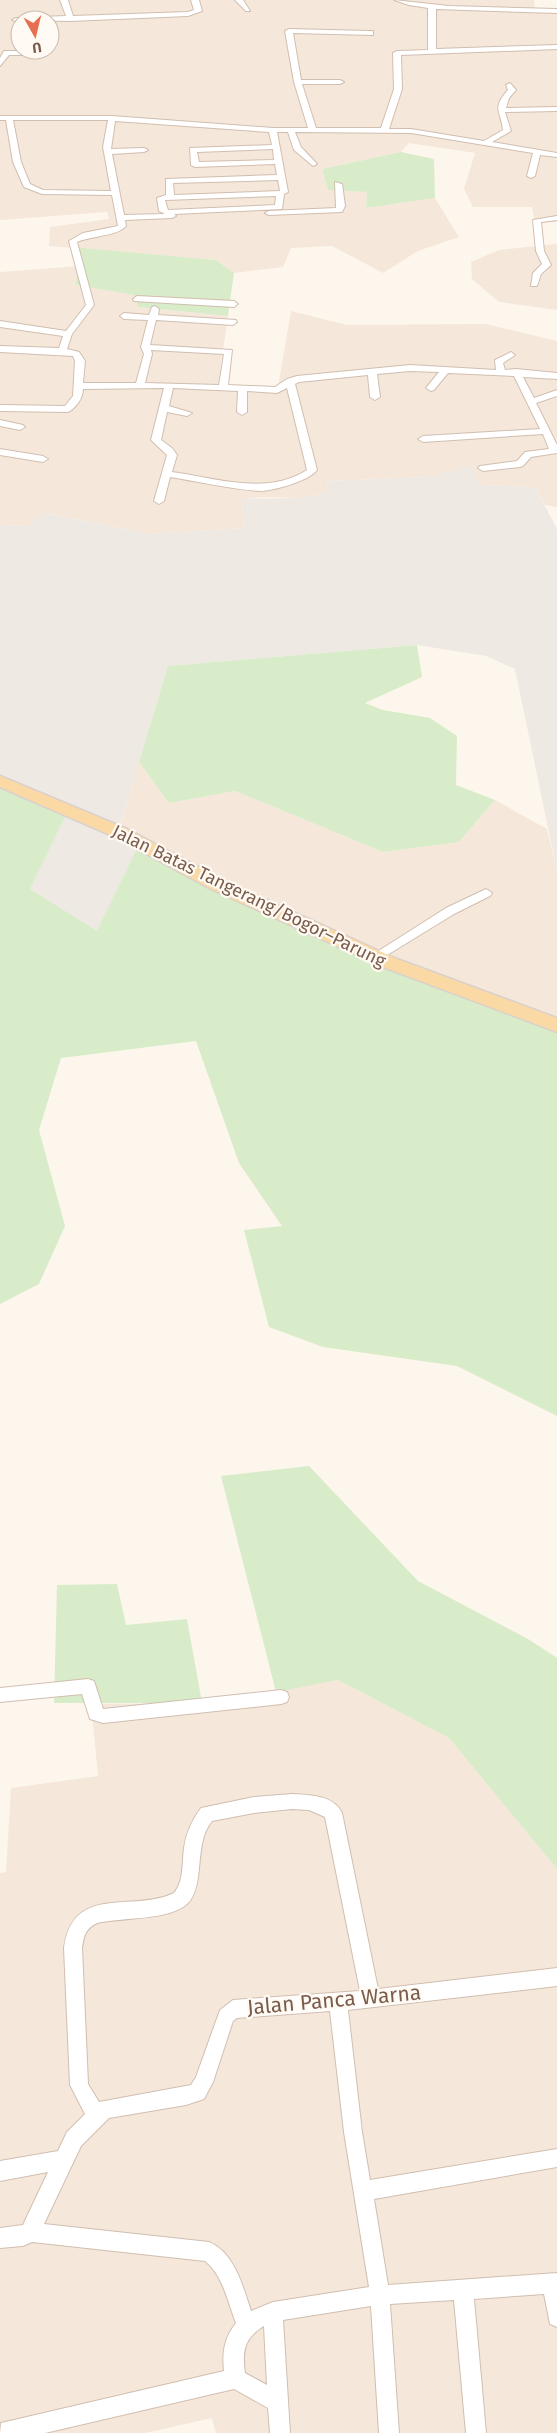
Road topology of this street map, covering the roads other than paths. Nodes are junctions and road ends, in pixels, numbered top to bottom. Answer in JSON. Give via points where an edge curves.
{"nodes":[{"id":1,"x":64,"y":0,"type":"edge"},
{"id":2,"x":195,"y":0,"type":"edge"},
{"id":3,"x":239,"y":0,"type":"edge"},
{"id":4,"x":398,"y":0,"type":"edge"},
{"id":5,"x":471,"y":0,"type":"edge"},
{"id":6,"x":501,"y":0,"type":"edge"},
{"id":7,"x":449,"y":4,"type":"edge"},
{"id":8,"x":432,"y":6,"type":"junction"},
{"id":9,"x":475,"y":8,"type":"junction"},
{"id":10,"x":506,"y":9,"type":"junction"},
{"id":11,"x":248,"y":10,"type":"dead end"},
{"id":12,"x":557,"y":11,"type":"edge"},
{"id":13,"x":60,"y":19,"type":"edge"},
{"id":14,"x":70,"y":19,"type":"junction"},
{"id":15,"x":370,"y":33,"type":"dead end"},
{"id":16,"x":557,"y":47,"type":"edge"},
{"id":17,"x":432,"y":52,"type":"junction"},
{"id":18,"x":10,"y":53,"type":"edge"},
{"id":19,"x":0,"y":64,"type":"edge"},
{"id":20,"x":298,"y":82,"type":"junction"},
{"id":21,"x":340,"y":82,"type":"dead end"},
{"id":22,"x":510,"y":85,"type":"dead end"},
{"id":23,"x":557,"y":109,"type":"edge"},
{"id":24,"x":504,"y":110,"type":"junction"},
{"id":25,"x":4,"y":118,"type":"edge"},
{"id":26,"x":112,"y":118,"type":"junction"},
{"id":27,"x":273,"y":130,"type":"junction"},
{"id":28,"x":291,"y":130,"type":"junction"},
{"id":29,"x":313,"y":130,"type":"junction"},
{"id":30,"x":384,"y":130,"type":"junction"},
{"id":31,"x":483,"y":144,"type":"junction"},
{"id":32,"x":276,"y":147,"type":"junction"},
{"id":33,"x":144,"y":150,"type":"dead end"},
{"id":34,"x":108,"y":152,"type":"junction"},
{"id":35,"x":537,"y":152,"type":"junction"},
{"id":36,"x":557,"y":155,"type":"edge"},
{"id":37,"x":278,"y":162,"type":"junction"},
{"id":38,"x":545,"y":162,"type":"edge"},
{"id":39,"x":314,"y":164,"type":"dead end"},
{"id":40,"x":530,"y":176,"type":"dead end"},
{"id":41,"x":281,"y":177,"type":"junction"},
{"id":42,"x":338,"y":184,"type":"dead end"},
{"id":43,"x":117,"y":193,"type":"junction"},
{"id":44,"x":280,"y":193,"type":"junction"},
{"id":45,"x":170,"y":196,"type":"junction"},
{"id":46,"x":120,"y":218,"type":"junction"},
{"id":47,"x":557,"y":218,"type":"edge"},
{"id":48,"x":557,"y":264,"type":"edge"},
{"id":49,"x":548,"y":265,"type":"junction"},
{"id":50,"x":534,"y":284,"type":"dead end"},
{"id":51,"x":138,"y":299,"type":"dead end"},
{"id":52,"x":157,"y":300,"type":"junction"},
{"id":53,"x":234,"y":304,"type":"dead end"},
{"id":54,"x":124,"y":316,"type":"dead end"},
{"id":55,"x":153,"y":318,"type":"junction"},
{"id":56,"x":233,"y":322,"type":"dead end"},
{"id":57,"x":0,"y":324,"type":"edge"},
{"id":58,"x":30,"y":328,"type":"junction"},
{"id":59,"x":68,"y":334,"type":"junction"},
{"id":60,"x":23,"y":338,"type":"dead end"},
{"id":61,"x":145,"y":347,"type":"junction"},
{"id":62,"x":0,"y":349,"type":"edge"},
{"id":63,"x":62,"y":351,"type":"junction"},
{"id":64,"x":511,"y":355,"type":"dead end"},
{"id":65,"x":444,"y":370,"type":"junction"},
{"id":66,"x":372,"y":371,"type":"junction"},
{"id":67,"x":501,"y":372,"type":"junction"},
{"id":68,"x":516,"y":372,"type":"junction"},
{"id":69,"x":557,"y":376,"type":"edge"},
{"id":70,"x":290,"y":381,"type":"junction"},
{"id":71,"x":140,"y":385,"type":"junction"},
{"id":72,"x":169,"y":385,"type":"junction"},
{"id":73,"x":80,"y":386,"type":"junction"},
{"id":74,"x":224,"y":387,"type":"junction"},
{"id":75,"x":430,"y":388,"type":"dead end"},
{"id":76,"x":242,"y":389,"type":"junction"},
{"id":77,"x":557,"y":393,"type":"edge"},
{"id":78,"x":375,"y":397,"type":"dead end"},
{"id":79,"x":531,"y":402,"type":"junction"},
{"id":80,"x":0,"y":408,"type":"edge"},
{"id":81,"x":163,"y":408,"type":"junction"},
{"id":82,"x":242,"y":412,"type":"dead end"},
{"id":83,"x":187,"y":413,"type":"dead end"},
{"id":84,"x":0,"y":423,"type":"edge"},
{"id":85,"x":20,"y":427,"type":"dead end"},
{"id":86,"x":546,"y":431,"type":"junction"},
{"id":87,"x":424,"y":439,"type":"dead end"},
{"id":88,"x":0,"y":452,"type":"edge"},
{"id":89,"x":43,"y":459,"type":"dead end"},
{"id":90,"x":483,"y":468,"type":"dead end"},
{"id":91,"x":167,"y":474,"type":"junction"},
{"id":92,"x":159,"y":501,"type":"dead end"},
{"id":93,"x":0,"y":781,"type":"edge"},
{"id":94,"x":486,"y":893,"type":"dead end"},
{"id":95,"x":375,"y":957,"type":"junction"},
{"id":96,"x":557,"y":1025,"type":"edge"},
{"id":97,"x":0,"y":1695,"type":"edge"},
{"id":98,"x":281,"y":1696,"type":"dead end"},
{"id":99,"x":557,"y":1977,"type":"edge"},
{"id":100,"x":370,"y":1999,"type":"junction"},
{"id":101,"x":338,"y":2002,"type":"junction"},
{"id":102,"x":97,"y":2114,"type":"junction"},
{"id":103,"x":557,"y":2158,"type":"edge"},
{"id":104,"x":63,"y":2160,"type":"junction"},
{"id":105,"x":0,"y":2171,"type":"edge"},
{"id":106,"x":362,"y":2191,"type":"junction"},
{"id":107,"x":30,"y":2232,"type":"junction"},
{"id":108,"x":0,"y":2238,"type":"edge"},
{"id":109,"x":555,"y":2283,"type":"edge"},
{"id":110,"x":463,"y":2290,"type":"junction"},
{"id":111,"x":380,"y":2295,"type":"junction"},
{"id":112,"x":273,"y":2312,"type":"junction"},
{"id":113,"x":557,"y":2316,"type":"edge"},
{"id":114,"x":247,"y":2326,"type":"junction"},
{"id":115,"x":235,"y":2379,"type":"junction"},
{"id":116,"x":278,"y":2402,"type":"junction"},
{"id":117,"x":0,"y":2433,"type":"edge"},
{"id":118,"x":280,"y":2433,"type":"edge"},
{"id":119,"x":389,"y":2433,"type":"edge"},
{"id":120,"x":476,"y":2433,"type":"edge"}],
"edges":[{"from":1,"to":14,"type":"street"},
{"from":2,"to":14,"type":"street","via":[[198,11],[194,13]]},
{"from":3,"to":11,"type":"street"},
{"from":4,"to":8,"type":"street"},
{"from":5,"to":9,"type":"street"},
{"from":6,"to":10,"type":"street"},
{"from":7,"to":8,"type":"street"},
{"from":7,"to":9,"type":"street"},
{"from":8,"to":17,"type":"street"},
{"from":9,"to":10,"type":"street"},
{"from":10,"to":12,"type":"street"},
{"from":13,"to":14,"type":"street"},
{"from":15,"to":20,"type":"street","via":[[290,30]]},
{"from":16,"to":17,"type":"street"},
{"from":17,"to":30,"type":"street","via":[[396,54],[398,89]]},
{"from":18,"to":19,"type":"street"},
{"from":20,"to":21,"type":"street"},
{"from":20,"to":29,"type":"street"},
{"from":22,"to":24,"type":"street","via":[[512,90],[505,98]]},
{"from":23,"to":24,"type":"street"},
{"from":24,"to":31,"type":"street","via":[[501,113],[507,131]]},
{"from":25,"to":26,"type":"street"},
{"from":25,"to":43,"type":"street","via":[[27,185],[39,191]]},
{"from":26,"to":27,"type":"street"},
{"from":26,"to":34,"type":"street"},
{"from":27,"to":28,"type":"street"},
{"from":27,"to":32,"type":"street"},
{"from":28,"to":29,"type":"street"},
{"from":28,"to":39,"type":"street","via":[[297,148]]},
{"from":29,"to":30,"type":"street"},
{"from":30,"to":31,"type":"street"},
{"from":31,"to":35,"type":"street"},
{"from":32,"to":37,"type":"street"},
{"from":32,"to":37,"type":"street","via":[[193,150],[195,165]]},
{"from":33,"to":34,"type":"street"},
{"from":34,"to":43,"type":"street"},
{"from":35,"to":36,"type":"street"},
{"from":35,"to":38,"type":"street"},
{"from":37,"to":41,"type":"street"},
{"from":38,"to":40,"type":"street"},
{"from":41,"to":44,"type":"street","via":[[284,192]]},
{"from":41,"to":45,"type":"street","via":[[169,181]]},
{"from":42,"to":46,"type":"street","via":[[339,210]]},
{"from":43,"to":46,"type":"street"},
{"from":44,"to":45,"type":"street"},
{"from":44,"to":45,"type":"street","via":[[280,207],[276,209],[163,211],[161,198]]},
{"from":46,"to":59,"type":"street","via":[[122,226],[119,230],[72,240],[90,305]]},
{"from":47,"to":49,"type":"street","via":[[537,222],[540,251]]},
{"from":48,"to":49,"type":"street"},
{"from":49,"to":50,"type":"street","via":[[537,272]]},
{"from":51,"to":52,"type":"street"},
{"from":52,"to":53,"type":"street"},
{"from":52,"to":55,"type":"street"},
{"from":54,"to":55,"type":"street"},
{"from":55,"to":56,"type":"street"},
{"from":55,"to":61,"type":"street"},
{"from":57,"to":58,"type":"street"},
{"from":58,"to":59,"type":"street"},
{"from":58,"to":60,"type":"street"},
{"from":59,"to":63,"type":"street"},
{"from":61,"to":71,"type":"street","via":[[148,354]]},
{"from":61,"to":74,"type":"street","via":[[229,352]]},
{"from":62,"to":63,"type":"street"},
{"from":63,"to":73,"type":"street","via":[[78,357]]},
{"from":64,"to":67,"type":"street","via":[[498,362]]},
{"from":65,"to":66,"type":"street"},
{"from":65,"to":67,"type":"street"},
{"from":65,"to":75,"type":"street"},
{"from":66,"to":70,"type":"street"},
{"from":66,"to":78,"type":"street"},
{"from":67,"to":68,"type":"street"},
{"from":68,"to":69,"type":"street"},
{"from":68,"to":79,"type":"street"},
{"from":70,"to":76,"type":"street","via":[[277,390]]},
{"from":70,"to":91,"type":"street","via":[[312,470],[310,473],[286,483],[261,488]]},
{"from":71,"to":72,"type":"street"},
{"from":71,"to":73,"type":"street"},
{"from":72,"to":74,"type":"street"},
{"from":72,"to":81,"type":"street"},
{"from":73,"to":80,"type":"street","via":[[78,396],[68,409]]},
{"from":74,"to":76,"type":"street"},
{"from":76,"to":82,"type":"street"},
{"from":77,"to":79,"type":"street"},
{"from":79,"to":86,"type":"street"},
{"from":81,"to":83,"type":"street"},
{"from":81,"to":91,"type":"street","via":[[156,440],[172,453]]},
{"from":84,"to":85,"type":"street"},
{"from":86,"to":87,"type":"street"},
{"from":86,"to":90,"type":"street","via":[[555,451],[528,454],[520,464]]},
{"from":88,"to":89,"type":"street"},
{"from":91,"to":92,"type":"street"},
{"from":93,"to":95,"type":"main road","name":"Jalan Batas Tangerang/Bogor–Parung","via":[[121,833],[218,885]]},
{"from":94,"to":95,"type":"street"},
{"from":95,"to":96,"type":"main road","name":"Jalan Batas Tangerang/Bogor–Parung"},
{"from":97,"to":98,"type":"street","via":[[88,1686],[96,1714],[103,1716]]},
{"from":99,"to":100,"type":"street","name":"Jalan Panca Warna"},
{"from":100,"to":101,"type":"street","name":"Jalan Panca Warna"},
{"from":100,"to":102,"type":"street","via":[[329,1809],[317,1803],[285,1802],[207,1814],[199,1821],[194,1834],[187,1891],[181,1899],[169,1905],[88,1917],[77,1928],[73,1948],[79,2085]]},
{"from":101,"to":102,"type":"street","name":"Jalan Panca Warna","via":[[233,2009],[226,2016],[204,2082],[197,2092],[107,2108]]},
{"from":101,"to":106,"type":"street"},
{"from":102,"to":104,"type":"street","name":"Jalan Panca Warna","via":[[74,2139]]},
{"from":103,"to":106,"type":"street"},
{"from":104,"to":105,"type":"street"},
{"from":104,"to":107,"type":"street","name":"Jalan Panca Warna"},
{"from":106,"to":111,"type":"street"},
{"from":107,"to":108,"type":"street","via":[[23,2236]]},
{"from":107,"to":114,"type":"street","via":[[216,2255]]},
{"from":109,"to":110,"type":"street"},
{"from":109,"to":113,"type":"street"},
{"from":110,"to":111,"type":"street"},
{"from":110,"to":120,"type":"street"},
{"from":111,"to":112,"type":"street"},
{"from":111,"to":119,"type":"street"},
{"from":112,"to":114,"type":"street","via":[[260,2316]]},
{"from":112,"to":116,"type":"street"},
{"from":114,"to":115,"type":"street","via":[[233,2350]]},
{"from":115,"to":116,"type":"street"},
{"from":115,"to":117,"type":"street"},
{"from":116,"to":118,"type":"street"}]}
